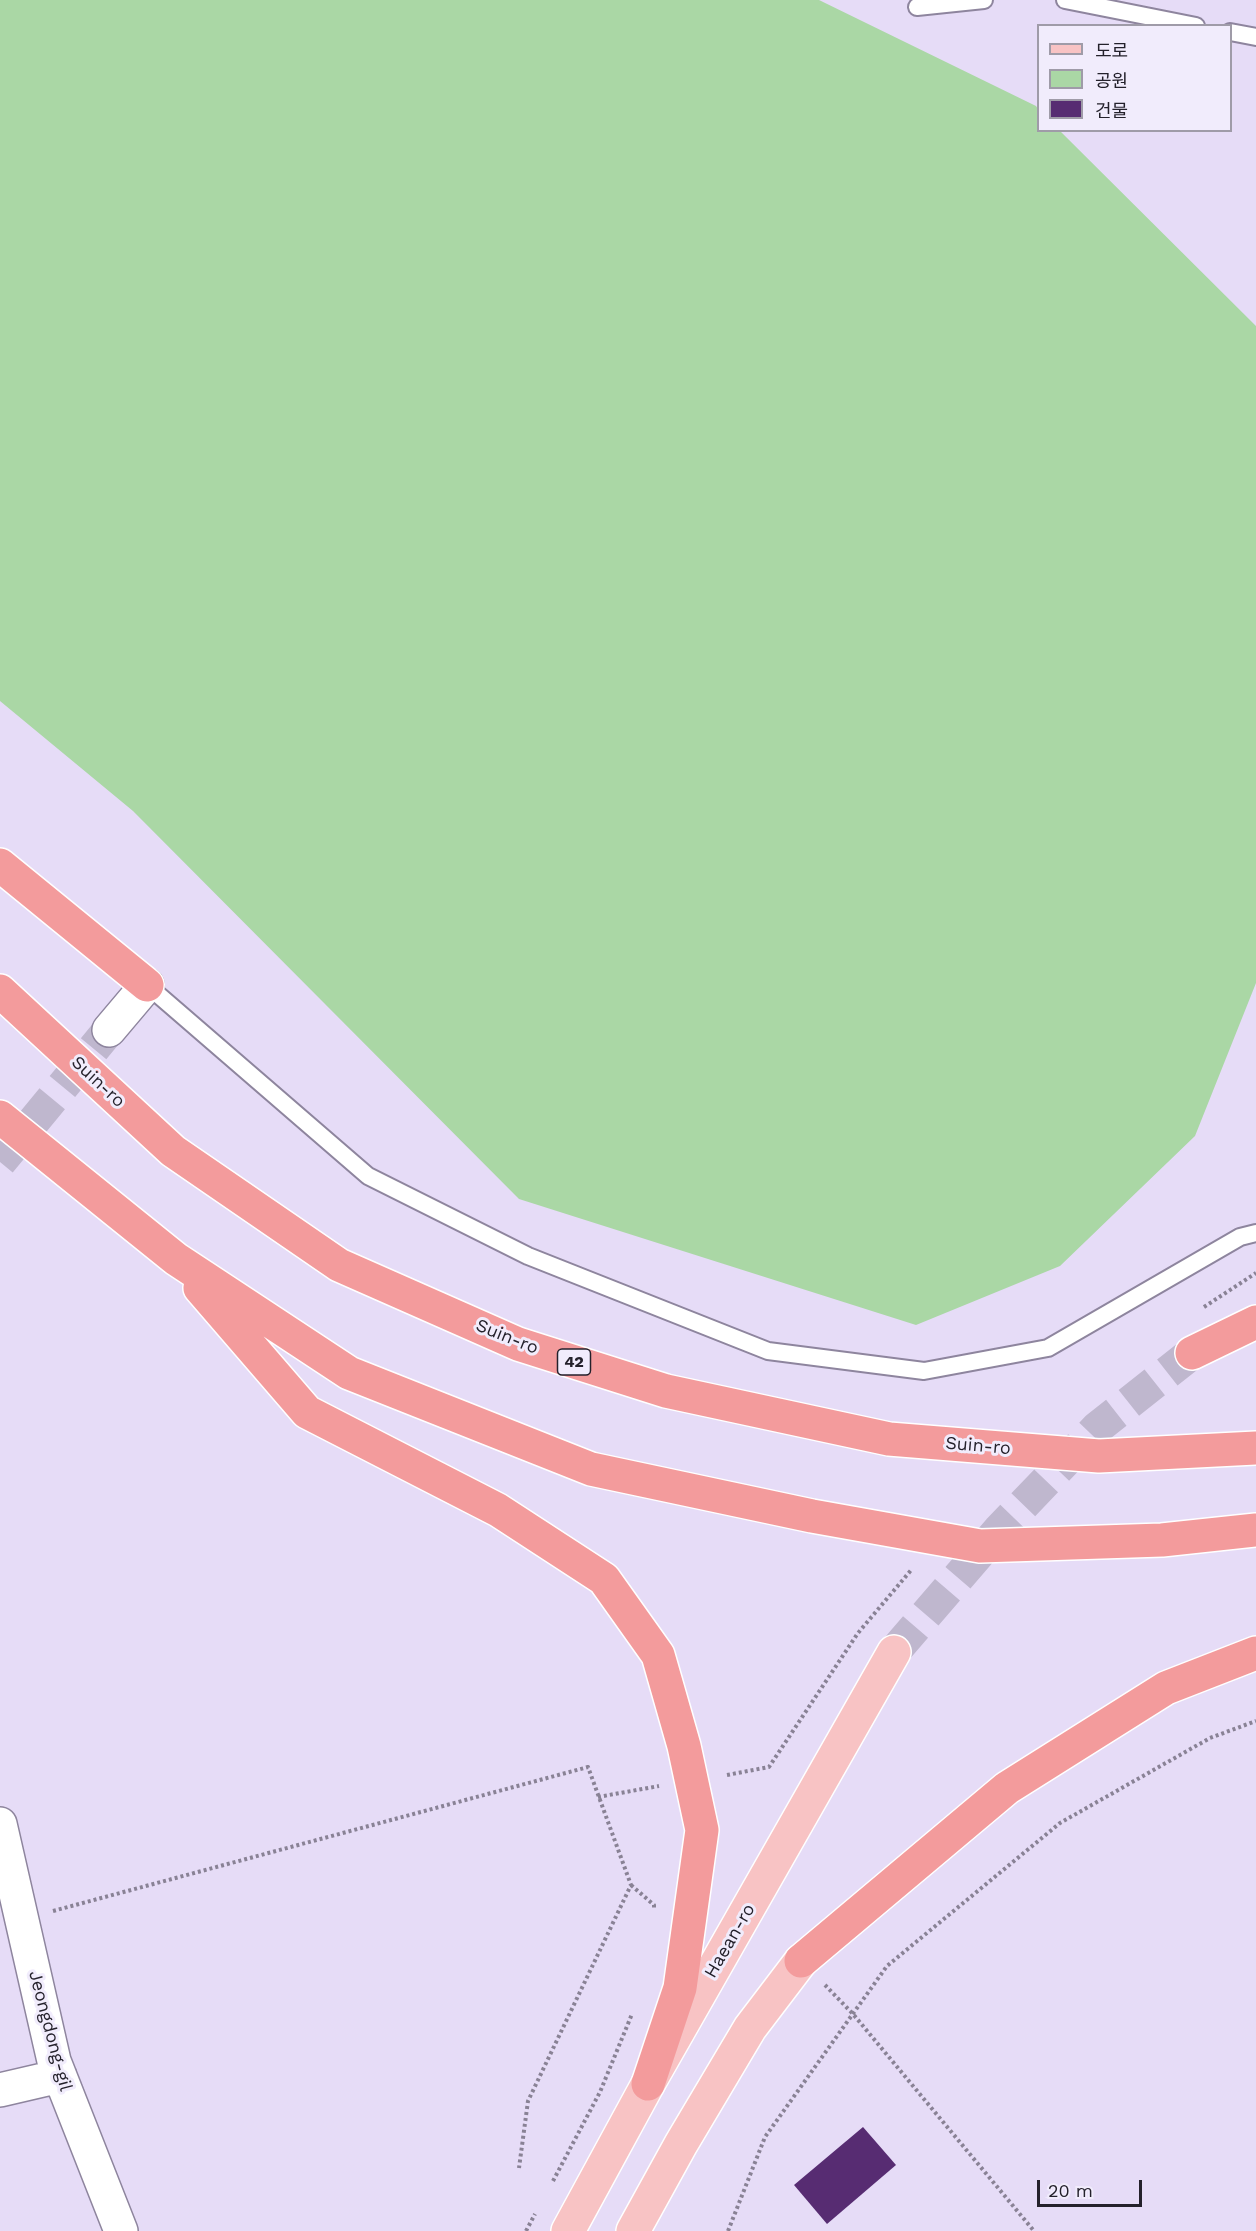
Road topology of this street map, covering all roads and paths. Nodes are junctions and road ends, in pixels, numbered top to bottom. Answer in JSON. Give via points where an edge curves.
{"nodes":[{"id":1,"x":984,"y":0,"type":"edge"},
{"id":2,"x":1065,"y":0,"type":"edge"},
{"id":3,"x":917,"y":7,"type":"dead end"},
{"id":4,"x":1186,"y":24,"type":"edge"},
{"id":5,"x":1232,"y":32,"type":"edge"},
{"id":6,"x":1256,"y":37,"type":"edge"},
{"id":7,"x":0,"y":865,"type":"edge"},
{"id":8,"x":147,"y":986,"type":"junction"},
{"id":9,"x":0,"y":991,"type":"edge"},
{"id":10,"x":109,"y":1030,"type":"tunnel mouth"},
{"id":11,"x":0,"y":1117,"type":"edge"},
{"id":12,"x":1256,"y":1233,"type":"edge"},
{"id":13,"x":176,"y":1259,"type":"junction"},
{"id":14,"x":1256,"y":1273,"type":"edge"},
{"id":15,"x":1197,"y":1311,"type":"dead end"},
{"id":16,"x":1256,"y":1322,"type":"edge"},
{"id":17,"x":1192,"y":1353,"type":"tunnel mouth"},
{"id":18,"x":1256,"y":1448,"type":"edge"},
{"id":19,"x":1256,"y":1530,"type":"edge"},
{"id":20,"x":914,"y":1567,"type":"dead end"},
{"id":21,"x":894,"y":1652,"type":"tunnel mouth"},
{"id":22,"x":1256,"y":1653,"type":"edge"},
{"id":23,"x":1256,"y":1721,"type":"edge"},
{"id":24,"x":727,"y":1775,"type":"dead end"},
{"id":25,"x":661,"y":1786,"type":"dead end"},
{"id":26,"x":598,"y":1797,"type":"junction"},
{"id":27,"x":0,"y":1824,"type":"edge"},
{"id":28,"x":631,"y":1885,"type":"junction"},
{"id":29,"x":654,"y":1915,"type":"dead end"},
{"id":30,"x":22,"y":1920,"type":"junction"},
{"id":31,"x":801,"y":1961,"type":"joint"},
{"id":32,"x":635,"y":2008,"type":"dead end"},
{"id":33,"x":854,"y":2014,"type":"junction"},
{"id":34,"x":60,"y":2076,"type":"junction"},
{"id":35,"x":648,"y":2084,"type":"junction"},
{"id":36,"x":0,"y":2090,"type":"edge"},
{"id":37,"x":519,"y":2168,"type":"dead end"},
{"id":38,"x":552,"y":2181,"type":"dead end"},
{"id":39,"x":537,"y":2211,"type":"dead end"},
{"id":40,"x":121,"y":2231,"type":"edge"},
{"id":41,"x":526,"y":2231,"type":"edge"},
{"id":42,"x":568,"y":2231,"type":"edge"},
{"id":43,"x":633,"y":2231,"type":"edge"},
{"id":44,"x":728,"y":2231,"type":"edge"},
{"id":45,"x":1034,"y":2231,"type":"edge"}],
"edges":[{"from":1,"to":3,"type":"lane"},
{"from":2,"to":4,"type":"lane"},
{"from":5,"to":6,"type":"lane"},
{"from":7,"to":8,"type":"highway"},
{"from":8,"to":10,"type":"street"},
{"from":8,"to":12,"type":"lane","via":[[368,1176],[528,1256],[768,1351],[924,1371],[1048,1348],[1240,1237]]},
{"from":9,"to":18,"type":"highway","name":"Suin-ro","number":"42","via":[[172,1151],[192,1165],[339,1265],[518,1344],[666,1391],[889,1439],[1099,1456]]},
{"from":11,"to":13,"type":"highway"},
{"from":13,"to":19,"type":"highway","via":[[349,1373],[591,1468],[812,1516],[980,1546],[1162,1540]]},
{"from":13,"to":35,"type":"highway","via":[[307,1412],[498,1510],[604,1579],[658,1655],[684,1746],[702,1830],[680,1988]]},
{"from":14,"to":15,"type":"path"},
{"from":16,"to":17,"type":"highway"},
{"from":20,"to":24,"type":"path","via":[[858,1633],[769,1767]]},
{"from":21,"to":35,"type":"main road","name":"Haean-ro"},
{"from":22,"to":31,"type":"highway","via":[[1166,1688],[1007,1788]]},
{"from":23,"to":33,"type":"path","via":[[1210,1738],[1060,1823],[887,1966]]},
{"from":25,"to":26,"type":"path"},
{"from":26,"to":28,"type":"path"},
{"from":26,"to":30,"type":"path","via":[[588,1767]]},
{"from":27,"to":30,"type":"street","name":"Jeongdong-gil"},
{"from":28,"to":29,"type":"path","via":[[654,1905]]},
{"from":28,"to":37,"type":"path","via":[[528,2101]]},
{"from":30,"to":34,"type":"street","name":"Jeongdong-gil"},
{"from":31,"to":43,"type":"main road","via":[[750,2028]]},
{"from":32,"to":38,"type":"path","via":[[600,2092]]},
{"from":33,"to":44,"type":"path","via":[[765,2137]]},
{"from":33,"to":45,"type":"path"},
{"from":34,"to":36,"type":"street"},
{"from":34,"to":40,"type":"street","name":"Jeongdong-gil"},
{"from":35,"to":42,"type":"main road","name":"Haean-ro"},
{"from":39,"to":41,"type":"path"}]}
